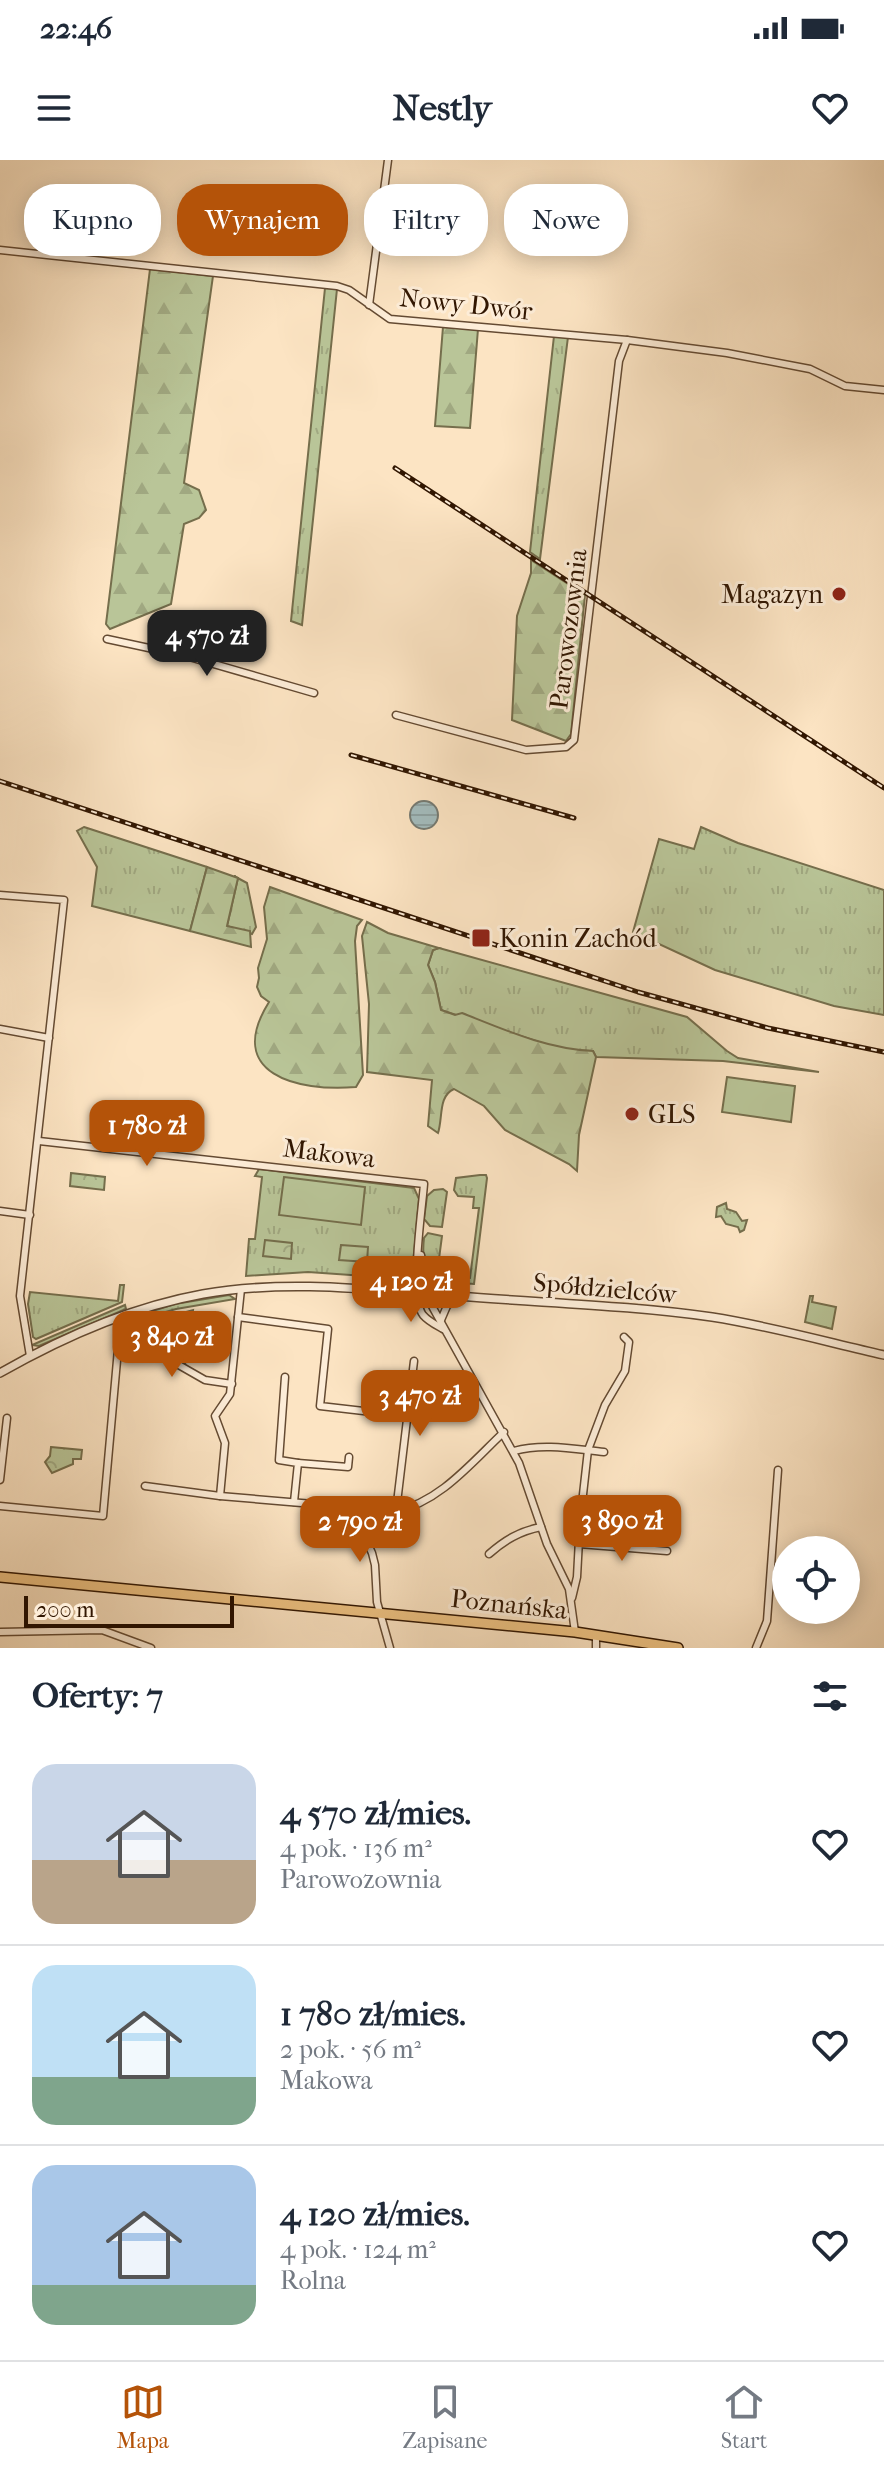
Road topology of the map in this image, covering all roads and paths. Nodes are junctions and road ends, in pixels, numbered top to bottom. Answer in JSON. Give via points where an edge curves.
{"nodes":[{"id":1,"x":388,"y":160,"type":"edge"},
{"id":2,"x":0,"y":250,"type":"edge"},
{"id":3,"x":369,"y":305,"type":"junction"},
{"id":4,"x":627,"y":340,"type":"junction"},
{"id":5,"x":884,"y":390,"type":"edge"},
{"id":6,"x":107,"y":639,"type":"dead end"},
{"id":7,"x":314,"y":693,"type":"dead end"},
{"id":8,"x":396,"y":715,"type":"dead end"},
{"id":9,"x":0,"y":895,"type":"edge"},
{"id":10,"x":0,"y":1029,"type":"edge"},
{"id":11,"x":49,"y":1038,"type":"junction"},
{"id":12,"x":39,"y":1141,"type":"junction"},
{"id":13,"x":0,"y":1211,"type":"edge"},
{"id":14,"x":30,"y":1215,"type":"junction"},
{"id":15,"x":420,"y":1238,"type":"junction"},
{"id":16,"x":415,"y":1274,"type":"junction"},
{"id":17,"x":427,"y":1276,"type":"junction"},
{"id":18,"x":241,"y":1289,"type":"junction"},
{"id":19,"x":403,"y":1292,"type":"junction"},
{"id":20,"x":422,"y":1294,"type":"junction"},
{"id":21,"x":457,"y":1296,"type":"junction"},
{"id":22,"x":121,"y":1316,"type":"junction"},
{"id":23,"x":238,"y":1317,"type":"junction"},
{"id":24,"x":441,"y":1320,"type":"junction"},
{"id":25,"x":443,"y":1329,"type":"junction"},
{"id":26,"x":624,"y":1337,"type":"dead end"},
{"id":27,"x":119,"y":1342,"type":"junction"},
{"id":28,"x":884,"y":1355,"type":"edge"},
{"id":29,"x":30,"y":1356,"type":"junction"},
{"id":30,"x":414,"y":1361,"type":"dead end"},
{"id":31,"x":0,"y":1373,"type":"edge"},
{"id":32,"x":285,"y":1377,"type":"dead end"},
{"id":33,"x":232,"y":1384,"type":"junction"},
{"id":34,"x":407,"y":1416,"type":"junction"},
{"id":35,"x":7,"y":1418,"type":"dead end"},
{"id":36,"x":504,"y":1432,"type":"junction"},
{"id":37,"x":588,"y":1450,"type":"junction"},
{"id":38,"x":514,"y":1451,"type":"junction"},
{"id":39,"x":604,"y":1452,"type":"dead end"},
{"id":40,"x":349,"y":1457,"type":"dead end"},
{"id":41,"x":298,"y":1463,"type":"junction"},
{"id":42,"x":778,"y":1470,"type":"dead end"},
{"id":43,"x":0,"y":1480,"type":"edge"},
{"id":44,"x":145,"y":1486,"type":"dead end"},
{"id":45,"x":220,"y":1496,"type":"junction"},
{"id":46,"x":294,"y":1502,"type":"junction"},
{"id":47,"x":0,"y":1506,"type":"edge"},
{"id":48,"x":344,"y":1506,"type":"junction"},
{"id":49,"x":396,"y":1511,"type":"junction"},
{"id":50,"x":541,"y":1527,"type":"junction"},
{"id":51,"x":579,"y":1544,"type":"junction"},
{"id":52,"x":667,"y":1551,"type":"dead end"},
{"id":53,"x":489,"y":1554,"type":"dead end"},
{"id":54,"x":0,"y":1577,"type":"edge"},
{"id":55,"x":572,"y":1598,"type":"junction"},
{"id":56,"x":382,"y":1613,"type":"junction"},
{"id":57,"x":0,"y":1632,"type":"edge"},
{"id":58,"x":575,"y":1632,"type":"junction"},
{"id":59,"x":596,"y":1635,"type":"junction"},
{"id":60,"x":151,"y":1648,"type":"edge"},
{"id":61,"x":390,"y":1648,"type":"edge"},
{"id":62,"x":596,"y":1648,"type":"edge"},
{"id":63,"x":678,"y":1648,"type":"edge"},
{"id":64,"x":756,"y":1648,"type":"edge"}],
"edges":[{"from":1,"to":3,"type":"street"},
{"from":2,"to":3,"type":"street","name":"Nowy Dwór","via":[[337,286]]},
{"from":3,"to":4,"type":"street","name":"Nowy Dwór","via":[[390,319]]},
{"from":4,"to":5,"type":"street","name":"Nowy Dwór","via":[[810,369],[845,386]]},
{"from":4,"to":8,"type":"street","name":"Parowozownia","via":[[619,361],[574,740],[566,747],[526,750]]},
{"from":6,"to":7,"type":"street"},
{"from":9,"to":11,"type":"street","via":[[64,900]]},
{"from":10,"to":11,"type":"street"},
{"from":11,"to":12,"type":"street"},
{"from":12,"to":14,"type":"street"},
{"from":12,"to":15,"type":"street","name":"Makowa","via":[[424,1184]]},
{"from":13,"to":14,"type":"street"},
{"from":14,"to":29,"type":"street","via":[[20,1296]]},
{"from":15,"to":16,"type":"street"},
{"from":15,"to":17,"type":"street"},
{"from":16,"to":19,"type":"street"},
{"from":16,"to":20,"type":"street"},
{"from":17,"to":20,"type":"street"},
{"from":17,"to":21,"type":"street"},
{"from":18,"to":19,"type":"street","name":"Spółdzielców","via":[[312,1286]]},
{"from":18,"to":22,"type":"street","name":"Spółdzielców","via":[[182,1298]]},
{"from":18,"to":23,"type":"street"},
{"from":19,"to":20,"type":"street","name":"Spółdzielców"},
{"from":20,"to":21,"type":"street","name":"Spółdzielców"},
{"from":20,"to":24,"type":"street"},
{"from":20,"to":25,"type":"street","via":[[418,1306],[423,1315]]},
{"from":21,"to":24,"type":"street"},
{"from":21,"to":28,"type":"street","name":"Spółdzielców","via":[[702,1316]]},
{"from":22,"to":27,"type":"street"},
{"from":22,"to":29,"type":"street","name":"Spółdzielców"},
{"from":23,"to":33,"type":"street"},
{"from":23,"to":34,"type":"street","via":[[328,1329],[320,1406]]},
{"from":24,"to":25,"type":"street"},
{"from":25,"to":36,"type":"street"},
{"from":26,"to":37,"type":"street","via":[[629,1342],[625,1371]]},
{"from":27,"to":33,"type":"street","via":[[170,1360],[205,1380]]},
{"from":27,"to":47,"type":"street","via":[[103,1516]]},
{"from":29,"to":31,"type":"street","name":"Spółdzielców"},
{"from":30,"to":34,"type":"street"},
{"from":32,"to":41,"type":"street","via":[[279,1460]]},
{"from":33,"to":45,"type":"street","via":[[215,1416],[225,1443]]},
{"from":34,"to":49,"type":"street"},
{"from":35,"to":43,"type":"street"},
{"from":36,"to":38,"type":"street"},
{"from":36,"to":49,"type":"street","via":[[426,1500]]},
{"from":37,"to":38,"type":"street","via":[[530,1446]]},
{"from":37,"to":39,"type":"street"},
{"from":37,"to":51,"type":"street"},
{"from":38,"to":50,"type":"street"},
{"from":40,"to":41,"type":"street","via":[[348,1467]]},
{"from":41,"to":46,"type":"street"},
{"from":42,"to":64,"type":"street","via":[[767,1621]]},
{"from":44,"to":45,"type":"street"},
{"from":45,"to":46,"type":"street"},
{"from":46,"to":48,"type":"street"},
{"from":48,"to":49,"type":"street"},
{"from":48,"to":56,"type":"street","via":[[372,1553]]},
{"from":50,"to":53,"type":"street","via":[[504,1541]]},
{"from":50,"to":55,"type":"street"},
{"from":51,"to":52,"type":"street"},
{"from":51,"to":55,"type":"street"},
{"from":54,"to":56,"type":"main road","name":"Poznańska"},
{"from":55,"to":58,"type":"street"},
{"from":56,"to":58,"type":"main road","name":"Poznańska"},
{"from":56,"to":61,"type":"street"},
{"from":57,"to":60,"type":"street","via":[[102,1630]]},
{"from":58,"to":59,"type":"main road","name":"Poznańska"},
{"from":59,"to":62,"type":"street"},
{"from":59,"to":63,"type":"main road","name":"Poznańska"}]}
